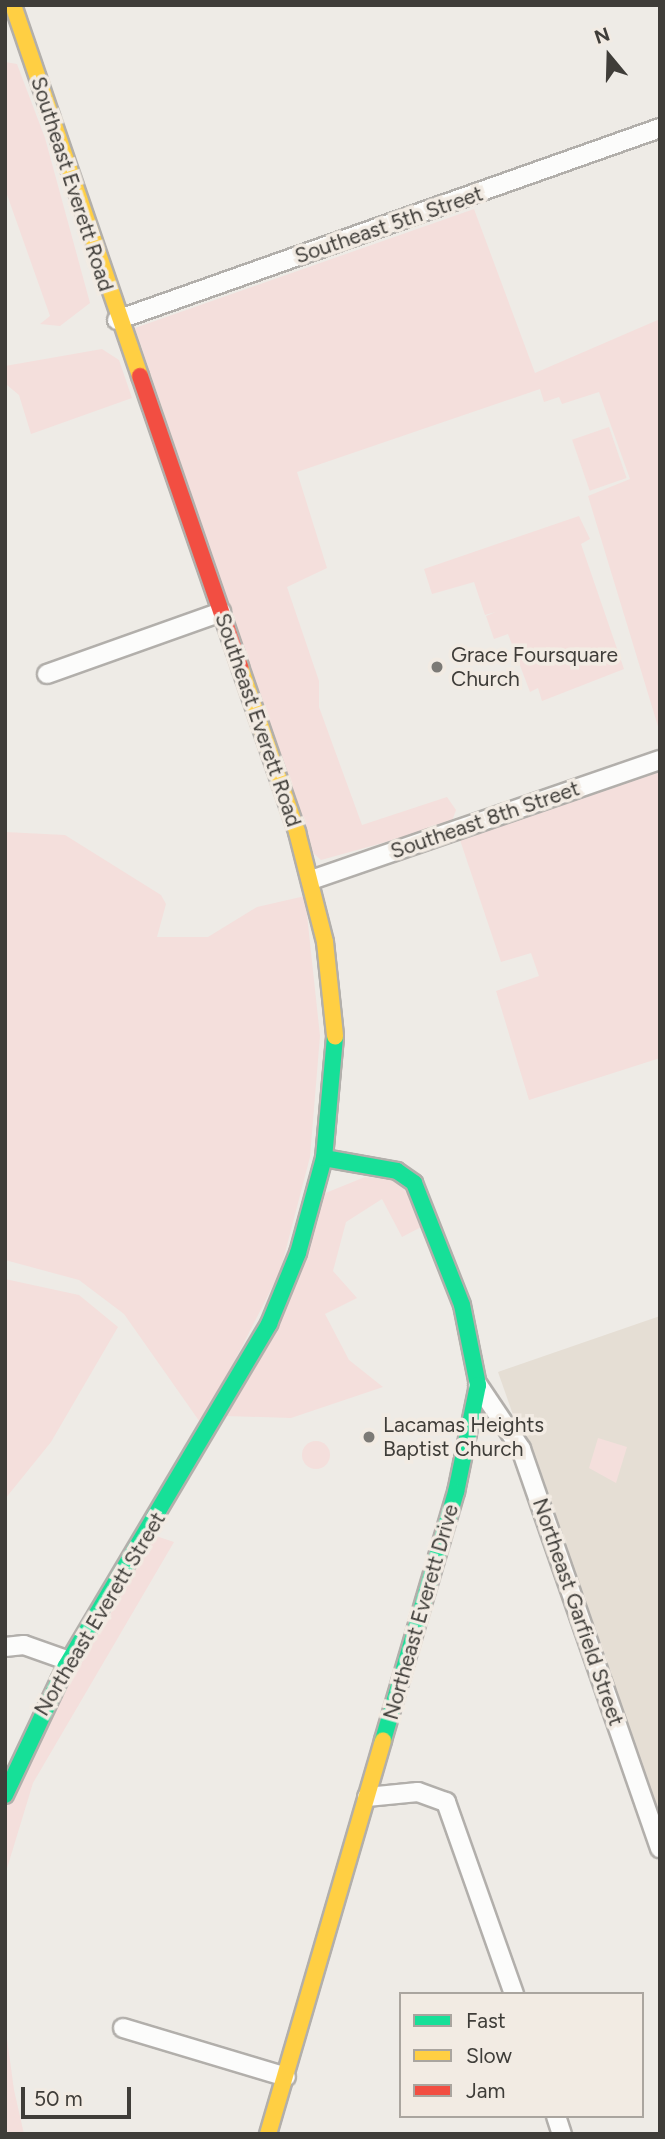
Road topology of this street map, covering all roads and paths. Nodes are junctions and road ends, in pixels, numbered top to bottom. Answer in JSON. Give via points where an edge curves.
{"nodes":[{"id":1,"x":13,"y":5,"type":"edge"},
{"id":2,"x":660,"y":128,"type":"edge"},
{"id":3,"x":117,"y":320,"type":"junction"},
{"id":4,"x":221,"y":612,"type":"junction"},
{"id":5,"x":47,"y":674,"type":"dead end"},
{"id":6,"x":660,"y":760,"type":"edge"},
{"id":7,"x":311,"y":880,"type":"junction"},
{"id":8,"x":324,"y":1158,"type":"junction"},
{"id":9,"x":478,"y":1385,"type":"junction"},
{"id":10,"x":205,"y":1438,"type":"joint"},
{"id":11,"x":5,"y":1647,"type":"edge"},
{"id":12,"x":69,"y":1661,"type":"junction"},
{"id":13,"x":5,"y":1795,"type":"edge"},
{"id":14,"x":367,"y":1797,"type":"junction"},
{"id":15,"x":660,"y":1848,"type":"edge"},
{"id":16,"x":513,"y":1992,"type":"edge"},
{"id":17,"x":122,"y":2028,"type":"dead end"},
{"id":18,"x":286,"y":2077,"type":"junction"},
{"id":19,"x":268,"y":2134,"type":"edge"}],
"edges":[{"from":1,"to":3,"type":"main road","name":"Southeast Everett Road"},
{"from":2,"to":3,"type":"street","name":"Southeast 5th Street"},
{"from":3,"to":4,"type":"main road","name":"Southeast Everett Road"},
{"from":4,"to":5,"type":"street"},
{"from":4,"to":7,"type":"main road","name":"Southeast Everett Road"},
{"from":6,"to":7,"type":"street","name":"Southeast 8th Street"},
{"from":7,"to":8,"type":"main road","name":"Southeast Everett Road","via":[[336,1029]]},
{"from":8,"to":9,"type":"main road","name":"Northeast Everett Drive","via":[[397,1171],[414,1183],[462,1305]]},
{"from":8,"to":10,"type":"main road","name":"Southeast Everett Road","via":[[285,1287]]},
{"from":9,"to":14,"type":"main road","name":"Northeast Everett Drive","via":[[456,1492]]},
{"from":9,"to":15,"type":"street","name":"Northeast Garfield Street","via":[[521,1449]]},
{"from":10,"to":12,"type":"main road","name":"Northeast Everett Street"},
{"from":11,"to":12,"type":"street","via":[[24,1645]]},
{"from":12,"to":13,"type":"main road","name":"Northeast Everett Street"},
{"from":14,"to":16,"type":"street","via":[[418,1792],[446,1802]]},
{"from":14,"to":18,"type":"main road","name":"Northeast Everett Drive"},
{"from":17,"to":18,"type":"street"},
{"from":18,"to":19,"type":"main road","name":"Northeast Everett Drive"}]}
